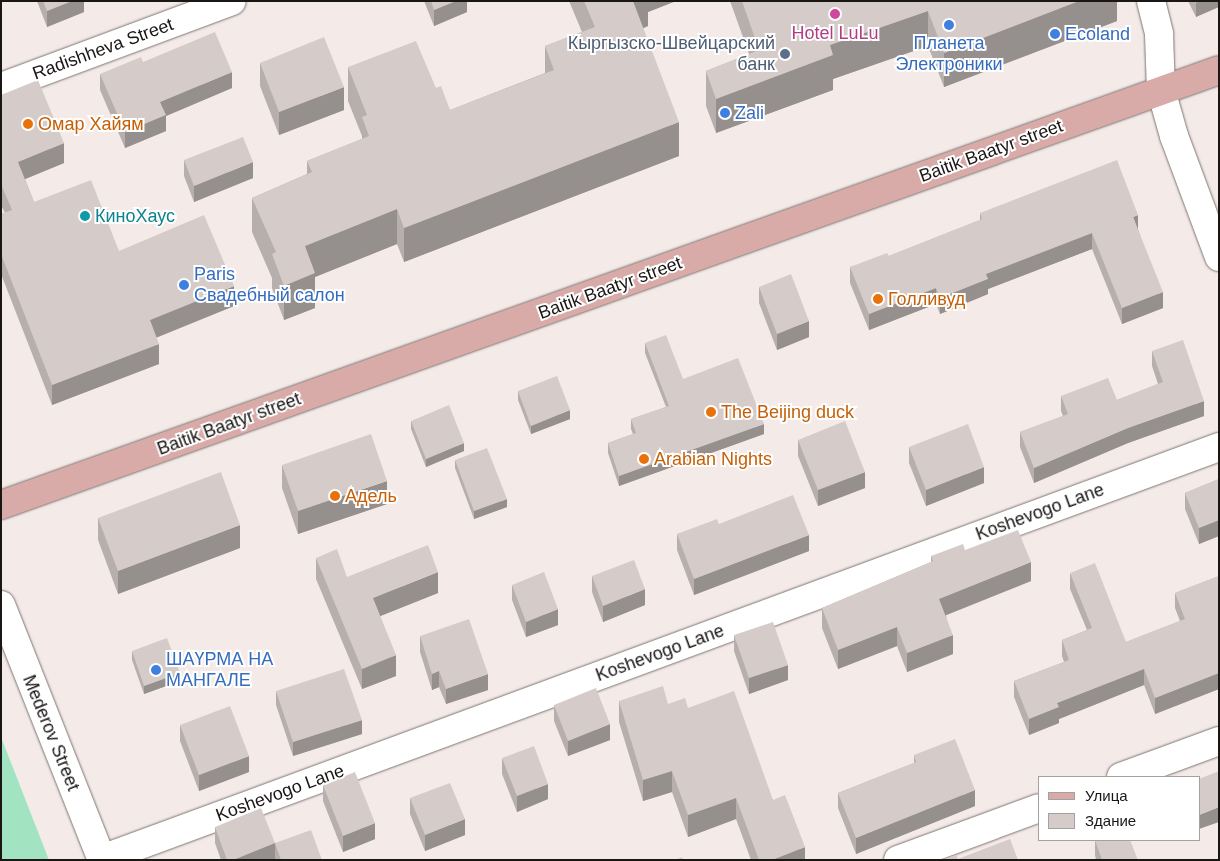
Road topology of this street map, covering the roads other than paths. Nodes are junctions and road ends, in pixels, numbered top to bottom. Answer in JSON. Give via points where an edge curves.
{"nodes":[{"id":1,"x":232,"y":1,"type":"edge"},
{"id":2,"x":1151,"y":1,"type":"edge"},
{"id":3,"x":1219,"y":70,"type":"edge"},
{"id":4,"x":1,"y":87,"type":"edge"},
{"id":5,"x":1161,"y":90,"type":"junction"},
{"id":6,"x":1219,"y":257,"type":"edge"},
{"id":7,"x":1219,"y":447,"type":"edge"},
{"id":8,"x":1,"y":505,"type":"edge"},
{"id":9,"x":1,"y":605,"type":"edge"},
{"id":10,"x":1219,"y":741,"type":"edge"},
{"id":11,"x":1124,"y":776,"type":"edge"},
{"id":12,"x":1038,"y":808,"type":"edge"},
{"id":13,"x":102,"y":859,"type":"edge"},
{"id":14,"x":898,"y":860,"type":"edge"}],
"edges":[{"from":1,"to":4,"type":"street","name":"Radishheva Street"},
{"from":2,"to":5,"type":"street","via":[[1159,34]]},
{"from":3,"to":5,"type":"main road","name":"Baitik Baatyr street"},
{"from":5,"to":6,"type":"street","via":[[1174,136]]},
{"from":5,"to":8,"type":"main road","name":"Baitik Baatyr street"},
{"from":7,"to":13,"type":"street","name":"Koshevogo Lane"},
{"from":9,"to":13,"type":"street","name":"Mederov Street"},
{"from":10,"to":11,"type":"street"},
{"from":12,"to":14,"type":"street"}]}
